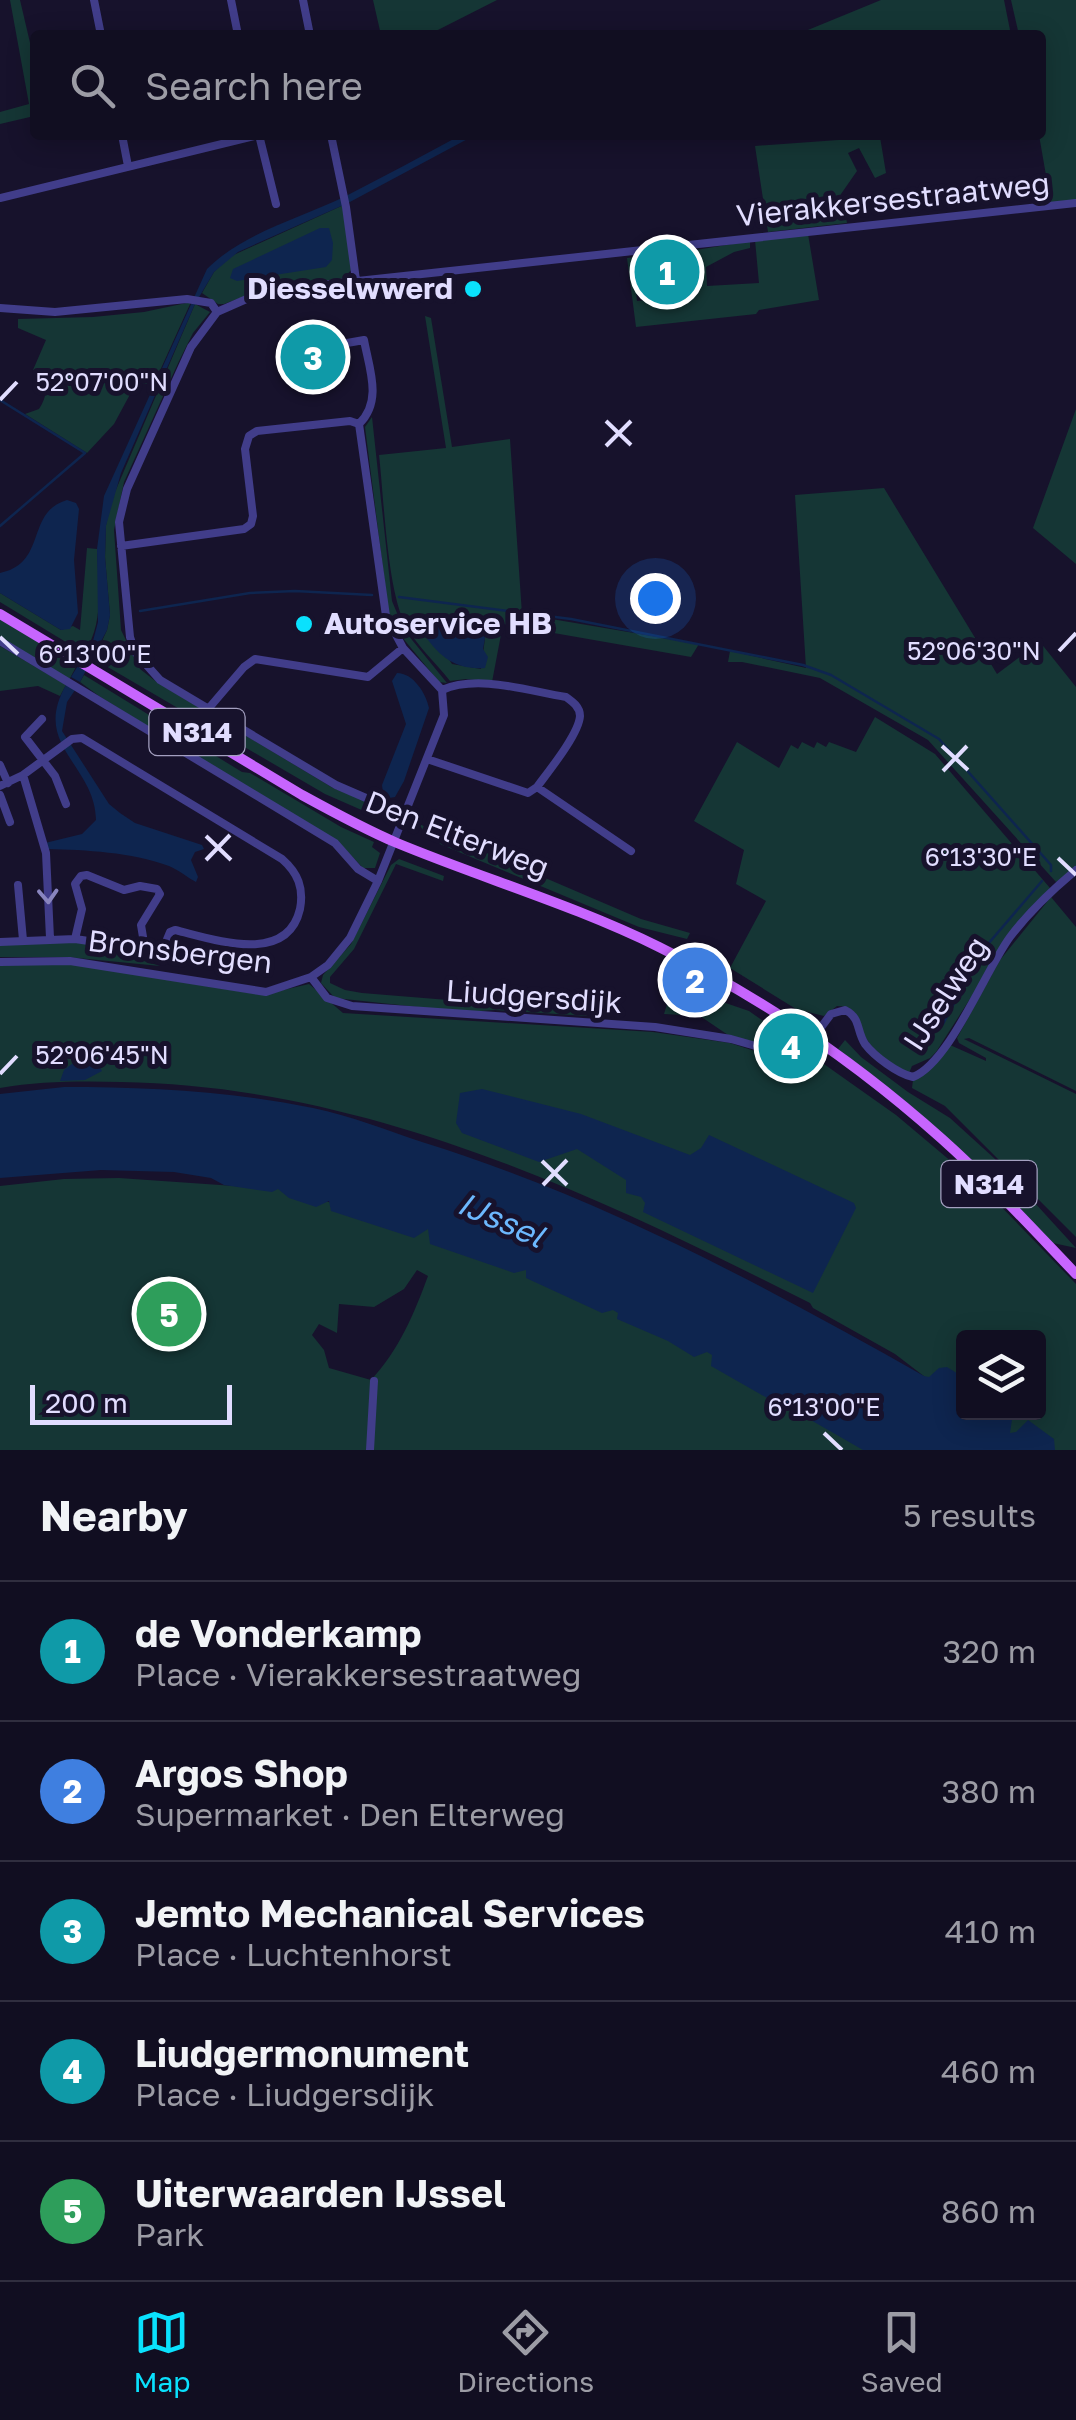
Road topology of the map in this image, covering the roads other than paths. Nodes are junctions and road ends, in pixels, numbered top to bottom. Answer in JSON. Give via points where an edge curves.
{"nodes":[{"id":1,"x":94,"y":0,"type":"edge"},
{"id":2,"x":231,"y":0,"type":"edge"},
{"id":3,"x":303,"y":0,"type":"edge"},
{"id":4,"x":100,"y":30,"type":"edge"},
{"id":5,"x":237,"y":30,"type":"edge"},
{"id":6,"x":309,"y":30,"type":"edge"},
{"id":7,"x":123,"y":140,"type":"edge"},
{"id":8,"x":238,"y":140,"type":"edge"},
{"id":9,"x":260,"y":140,"type":"edge"},
{"id":10,"x":332,"y":140,"type":"edge"},
{"id":11,"x":128,"y":166,"type":"junction"},
{"id":12,"x":0,"y":198,"type":"edge"},
{"id":13,"x":1076,"y":203,"type":"edge"},
{"id":14,"x":276,"y":204,"type":"dead end"},
{"id":15,"x":356,"y":280,"type":"junction"},
{"id":16,"x":0,"y":308,"type":"edge"},
{"id":17,"x":217,"y":312,"type":"junction"},
{"id":18,"x":347,"y":343,"type":"dead end"},
{"id":19,"x":359,"y":424,"type":"junction"},
{"id":20,"x":121,"y":546,"type":"junction"},
{"id":21,"x":0,"y":614,"type":"edge"},
{"id":22,"x":0,"y":641,"type":"edge"},
{"id":23,"x":403,"y":648,"type":"junction"},
{"id":24,"x":442,"y":690,"type":"junction"},
{"id":25,"x":209,"y":708,"type":"junction"},
{"id":26,"x":42,"y":719,"type":"dead end"},
{"id":27,"x":428,"y":760,"type":"junction"},
{"id":28,"x":44,"y":761,"type":"junction"},
{"id":29,"x":0,"y":764,"type":"edge"},
{"id":30,"x":132,"y":769,"type":"junction"},
{"id":31,"x":23,"y":775,"type":"junction"},
{"id":32,"x":126,"y":779,"type":"dead end"},
{"id":33,"x":4,"y":785,"type":"edge"},
{"id":34,"x":537,"y":788,"type":"junction"},
{"id":35,"x":0,"y":795,"type":"edge"},
{"id":36,"x":366,"y":798,"type":"dead end"},
{"id":37,"x":66,"y":804,"type":"dead end"},
{"id":38,"x":10,"y":822,"type":"dead end"},
{"id":39,"x":394,"y":842,"type":"junction"},
{"id":40,"x":631,"y":851,"type":"dead end"},
{"id":41,"x":1076,"y":870,"type":"edge"},
{"id":42,"x":378,"y":881,"type":"junction"},
{"id":43,"x":18,"y":884,"type":"dead end"},
{"id":44,"x":50,"y":938,"type":"junction"},
{"id":45,"x":75,"y":939,"type":"junction"},
{"id":46,"x":23,"y":940,"type":"junction"},
{"id":47,"x":0,"y":942,"type":"edge"},
{"id":48,"x":144,"y":949,"type":"junction"},
{"id":49,"x":0,"y":962,"type":"edge"},
{"id":50,"x":311,"y":977,"type":"junction"},
{"id":51,"x":812,"y":1040,"type":"junction"},
{"id":52,"x":1076,"y":1274,"type":"edge"},
{"id":53,"x":374,"y":1381,"type":"dead end"},
{"id":54,"x":370,"y":1450,"type":"edge"}],
"edges":[{"from":1,"to":4,"type":"street"},
{"from":2,"to":5,"type":"street"},
{"from":3,"to":6,"type":"street"},
{"from":7,"to":11,"type":"street"},
{"from":8,"to":11,"type":"street"},
{"from":9,"to":14,"type":"street"},
{"from":10,"to":15,"type":"street"},
{"from":11,"to":12,"type":"street"},
{"from":13,"to":15,"type":"street","name":"Vierakkersestraatweg"},
{"from":15,"to":17,"type":"street","name":"Vierakkersestraatweg","via":[[258,292]]},
{"from":16,"to":17,"type":"street","via":[[55,312],[187,299]]},
{"from":17,"to":20,"type":"street","via":[[191,347],[127,489]]},
{"from":18,"to":19,"type":"street","via":[[364,340],[369,366],[374,402]]},
{"from":19,"to":20,"type":"street","via":[[249,436],[254,516],[244,529]]},
{"from":19,"to":23,"type":"street","via":[[383,606]]},
{"from":20,"to":25,"type":"street","via":[[135,652],[160,680]]},
{"from":21,"to":39,"type":"main road","name":"Den Elterweg","number":"N314","via":[[302,795]]},
{"from":22,"to":42,"type":"street","name":"Den Elterweg","via":[[335,843]]},
{"from":23,"to":24,"type":"street"},
{"from":23,"to":25,"type":"street","via":[[368,677],[255,659]]},
{"from":24,"to":27,"type":"street","name":"Bronsbergen","via":[[444,715]]},
{"from":24,"to":34,"type":"street","via":[[478,684],[576,704],[575,730]]},
{"from":25,"to":36,"type":"street"},
{"from":26,"to":28,"type":"street","via":[[25,738]]},
{"from":27,"to":34,"type":"street","via":[[520,792]]},
{"from":27,"to":39,"type":"street","name":"Bronsbergen"},
{"from":28,"to":30,"type":"street","name":"Bronsbergen","via":[[82,738]]},
{"from":28,"to":31,"type":"street","name":"Bronsbergen"},
{"from":28,"to":37,"type":"street"},
{"from":29,"to":33,"type":"street","name":"Bronsbergen"},
{"from":30,"to":32,"type":"street"},
{"from":30,"to":48,"type":"street","name":"Bronsbergen","via":[[282,860],[297,875],[302,898],[297,920],[270,943],[211,940],[175,930],[160,951]]},
{"from":31,"to":33,"type":"street","name":"Bronsbergen"},
{"from":31,"to":44,"type":"street","name":"Bronsbergen","one_way":true,"via":[[46,854]]},
{"from":34,"to":40,"type":"street"},
{"from":35,"to":38,"type":"street"},
{"from":39,"to":42,"type":"street","name":"Bronsbergen"},
{"from":39,"to":51,"type":"main road","name":"Den Elterweg","number":"N314","via":[[658,946],[743,992]]},
{"from":41,"to":51,"type":"street","name":"IJselweg","via":[[1012,934],[952,1036],[920,1074],[905,1075],[867,1046],[856,1018],[845,1010],[831,1014]]},
{"from":42,"to":50,"type":"street","name":"Bronsbergen","via":[[345,946]]},
{"from":43,"to":46,"type":"street"},
{"from":44,"to":45,"type":"street","name":"Bronsbergen"},
{"from":44,"to":46,"type":"street","name":"Bronsbergen"},
{"from":45,"to":48,"type":"street","name":"Bronsbergen"},
{"from":45,"to":48,"type":"street","name":"Bronsbergen","via":[[82,909],[74,884],[87,875],[124,890],[157,890],[142,925]]},
{"from":46,"to":47,"type":"street","name":"Bronsbergen"},
{"from":49,"to":50,"type":"street","name":"Bronsbergen","via":[[70,961],[266,992]]},
{"from":50,"to":51,"type":"street","name":"Liudgersdijk","via":[[327,998],[352,1006],[655,1027],[798,1058]]},
{"from":51,"to":52,"type":"main road","name":"Den Elterweg","number":"N314","via":[[967,1162]]},
{"from":53,"to":54,"type":"street"}]}
